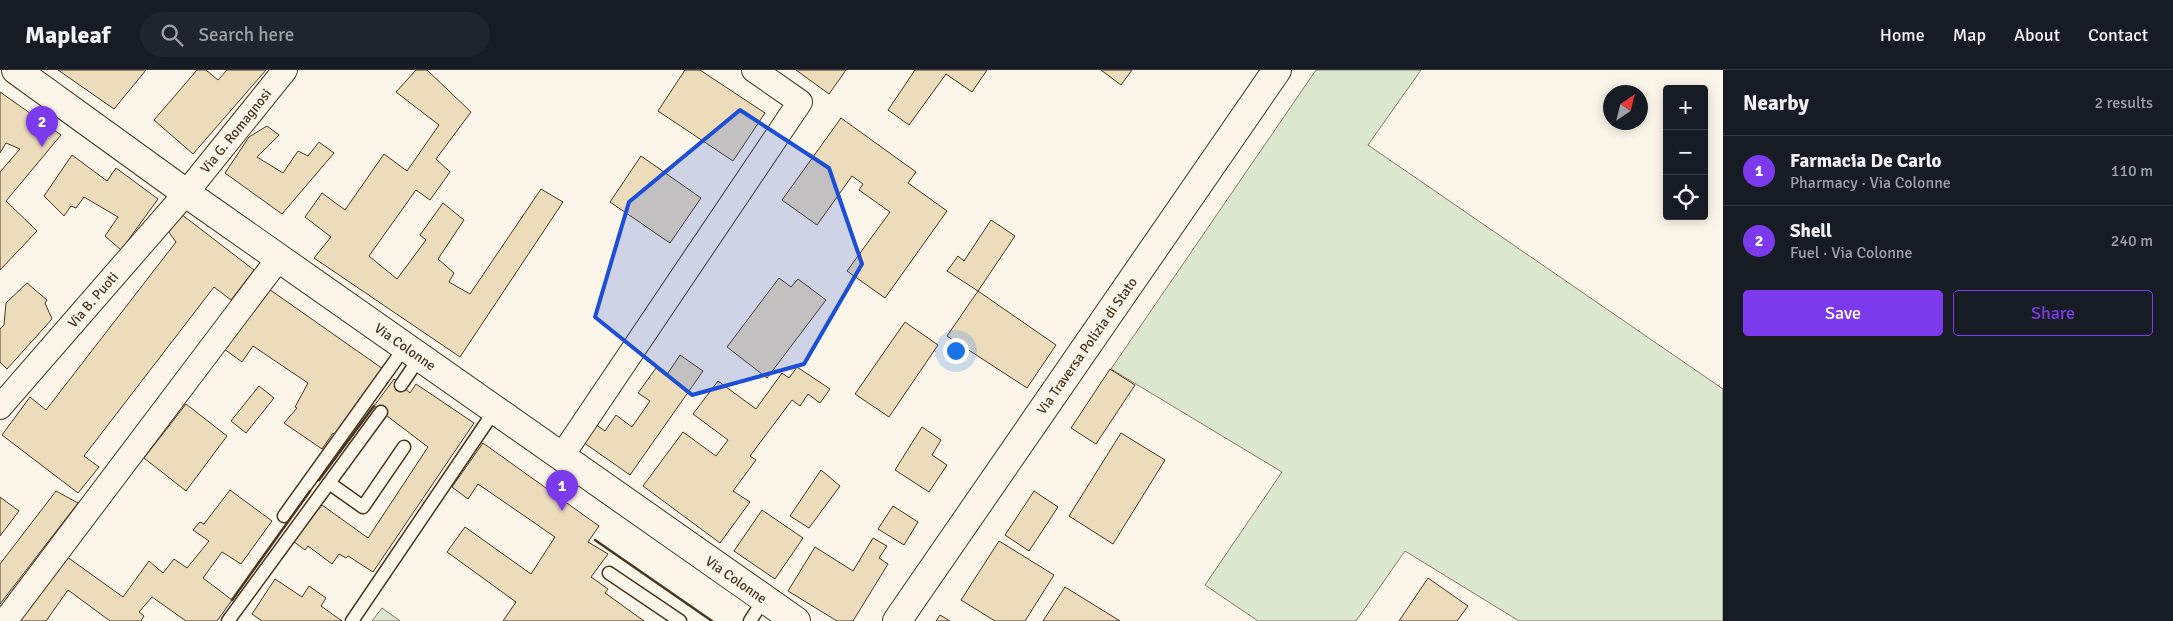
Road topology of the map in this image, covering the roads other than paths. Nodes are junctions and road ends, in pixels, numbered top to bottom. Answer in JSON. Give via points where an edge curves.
{"nodes":[{"id":1,"x":16,"y":70,"type":"edge"},
{"id":2,"x":286,"y":70,"type":"edge"},
{"id":3,"x":754,"y":70,"type":"edge"},
{"id":4,"x":1277,"y":70,"type":"edge"},
{"id":5,"x":186,"y":192,"type":"junction"},
{"id":6,"x":279,"y":258,"type":"junction"},
{"id":7,"x":413,"y":352,"type":"junction"},
{"id":8,"x":401,"y":385,"type":"dead end"},
{"id":9,"x":0,"y":407,"type":"edge"},
{"id":10,"x":495,"y":410,"type":"junction"},
{"id":11,"x":381,"y":412,"type":"dead end"},
{"id":12,"x":404,"y":447,"type":"dead end"},
{"id":13,"x":561,"y":457,"type":"junction"},
{"id":14,"x":329,"y":483,"type":"junction"},
{"id":15,"x":284,"y":516,"type":"dead end"},
{"id":16,"x":609,"y":573,"type":"dead end"},
{"id":17,"x":757,"y":610,"type":"edge"},
{"id":18,"x":5,"y":621,"type":"edge"},
{"id":19,"x":228,"y":621,"type":"edge"},
{"id":20,"x":352,"y":621,"type":"edge"},
{"id":21,"x":680,"y":621,"type":"edge"},
{"id":22,"x":796,"y":621,"type":"edge"},
{"id":23,"x":897,"y":621,"type":"edge"}],
"edges":[{"from":1,"to":5,"type":"main road","name":"Via Colonne"},
{"from":2,"to":5,"type":"street","name":"Via G. Romagnosi"},
{"from":3,"to":13,"type":"street","via":[[800,102]]},
{"from":4,"to":23,"type":"main road","name":"Via Traversa Polizia di Stato"},
{"from":5,"to":6,"type":"main road","name":"Via Colonne"},
{"from":5,"to":9,"type":"street","name":"Via B. Puoti"},
{"from":6,"to":7,"type":"main road","name":"Via Colonne"},
{"from":6,"to":18,"type":"street"},
{"from":7,"to":8,"type":"lane"},
{"from":7,"to":10,"type":"main road","name":"Via Colonne"},
{"from":7,"to":15,"type":"lane"},
{"from":10,"to":13,"type":"main road","name":"Via Colonne"},
{"from":10,"to":20,"type":"lane"},
{"from":11,"to":14,"type":"lane"},
{"from":12,"to":14,"type":"lane","via":[[363,507]]},
{"from":13,"to":17,"type":"main road","name":"Via Colonne"},
{"from":14,"to":19,"type":"lane"},
{"from":16,"to":21,"type":"lane"},
{"from":17,"to":22,"type":"main road","name":"Via Colonne"}]}
